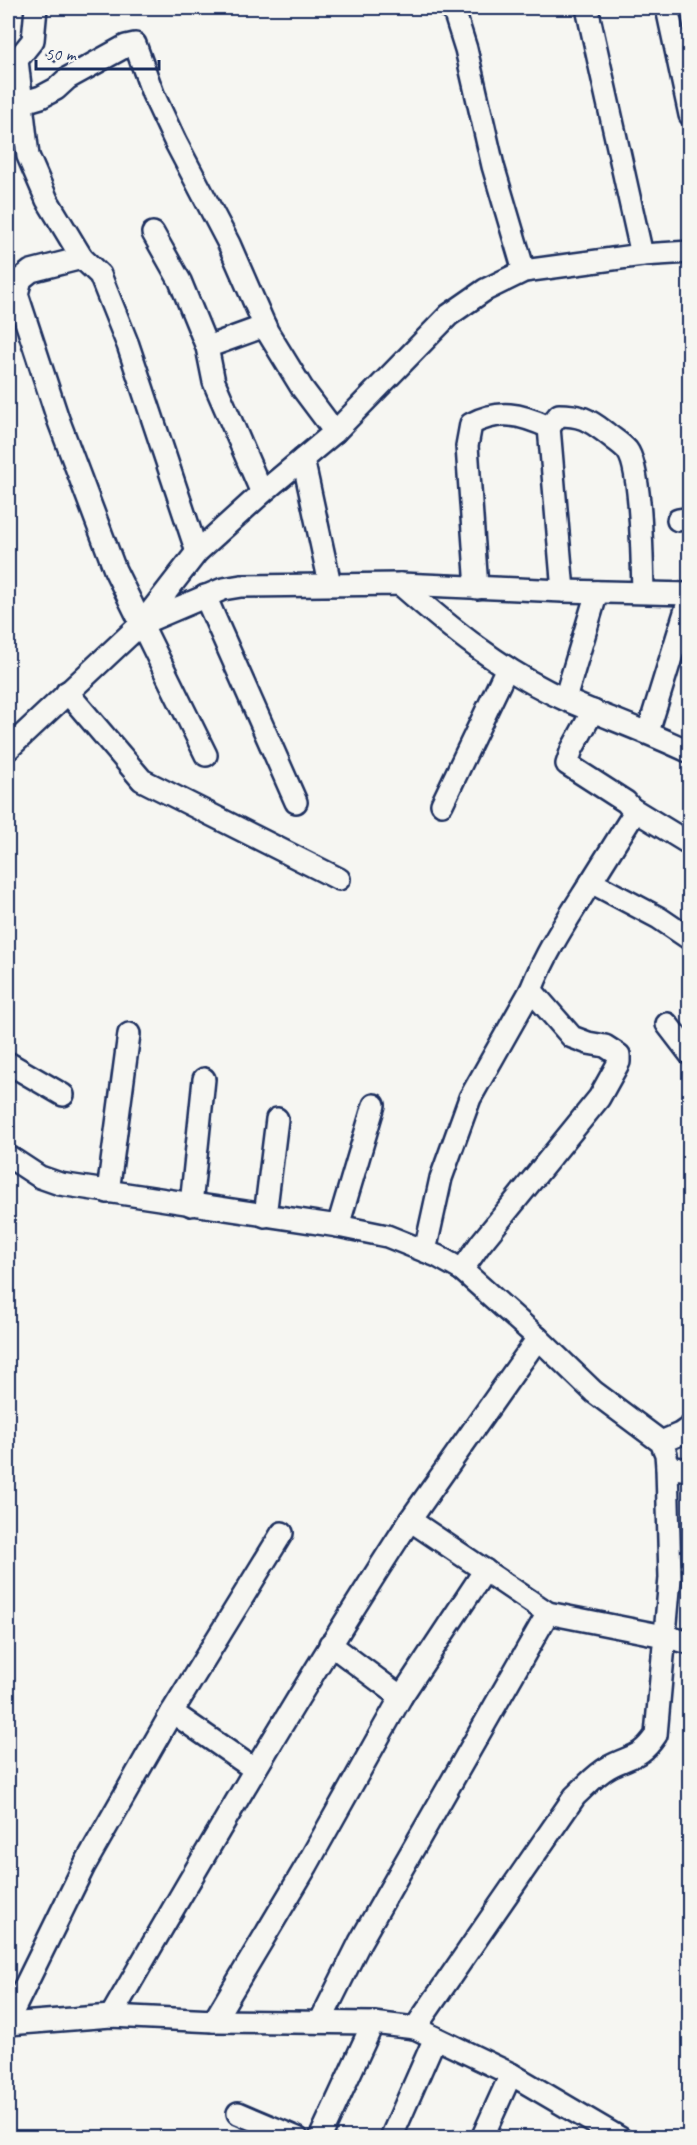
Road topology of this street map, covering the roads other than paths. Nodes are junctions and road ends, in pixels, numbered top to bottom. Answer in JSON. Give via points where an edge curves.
{"nodes":[{"id":1,"x":36,"y":8,"type":"edge"},
{"id":2,"x":450,"y":8,"type":"edge"},
{"id":3,"x":587,"y":8,"type":"edge"},
{"id":4,"x":667,"y":8,"type":"edge"},
{"id":5,"x":21,"y":103,"type":"junction"},
{"id":6,"x":690,"y":116,"type":"edge"},
{"id":7,"x":153,"y":232,"type":"dead end"},
{"id":8,"x":690,"y":252,"type":"edge"},
{"id":9,"x":642,"y":255,"type":"junction"},
{"id":10,"x":82,"y":258,"type":"junction"},
{"id":11,"x":524,"y":271,"type":"junction"},
{"id":12,"x":265,"y":326,"type":"junction"},
{"id":13,"x":207,"y":347,"type":"junction"},
{"id":14,"x":549,"y":427,"type":"junction"},
{"id":15,"x":335,"y":432,"type":"junction"},
{"id":16,"x":303,"y":459,"type":"junction"},
{"id":17,"x":262,"y":493,"type":"junction"},
{"id":18,"x":197,"y":552,"type":"junction"},
{"id":19,"x":330,"y":584,"type":"junction"},
{"id":20,"x":400,"y":584,"type":"junction"},
{"id":21,"x":477,"y":588,"type":"junction"},
{"id":22,"x":563,"y":591,"type":"junction"},
{"id":23,"x":597,"y":592,"type":"junction"},
{"id":24,"x":643,"y":592,"type":"junction"},
{"id":25,"x":690,"y":595,"type":"edge"},
{"id":26,"x":206,"y":596,"type":"junction"},
{"id":27,"x":142,"y":623,"type":"junction"},
{"id":28,"x":507,"y":668,"type":"junction"},
{"id":29,"x":67,"y":692,"type":"junction"},
{"id":30,"x":565,"y":699,"type":"junction"},
{"id":31,"x":592,"y":711,"type":"junction"},
{"id":32,"x":648,"y":732,"type":"junction"},
{"id":33,"x":8,"y":749,"type":"edge"},
{"id":34,"x":690,"y":752,"type":"edge"},
{"id":35,"x":206,"y":755,"type":"dead end"},
{"id":36,"x":296,"y":802,"type":"dead end"},
{"id":37,"x":442,"y":804,"type":"dead end"},
{"id":38,"x":631,"y":808,"type":"junction"},
{"id":39,"x":690,"y":844,"type":"edge"},
{"id":40,"x":339,"y":879,"type":"dead end"},
{"id":41,"x":591,"y":882,"type":"junction"},
{"id":42,"x":690,"y":939,"type":"edge"},
{"id":43,"x":531,"y":990,"type":"junction"},
{"id":44,"x":667,"y":1024,"type":"dead end"},
{"id":45,"x":129,"y":1034,"type":"dead end"},
{"id":46,"x":690,"y":1054,"type":"edge"},
{"id":47,"x":8,"y":1063,"type":"edge"},
{"id":48,"x":204,"y":1079,"type":"dead end"},
{"id":49,"x":63,"y":1095,"type":"dead end"},
{"id":50,"x":374,"y":1105,"type":"dead end"},
{"id":51,"x":277,"y":1119,"type":"dead end"},
{"id":52,"x":8,"y":1156,"type":"edge"},
{"id":53,"x":108,"y":1192,"type":"junction"},
{"id":54,"x":191,"y":1205,"type":"junction"},
{"id":55,"x":265,"y":1216,"type":"junction"},
{"id":56,"x":338,"y":1226,"type":"junction"},
{"id":57,"x":425,"y":1251,"type":"junction"},
{"id":58,"x":462,"y":1270,"type":"junction"},
{"id":59,"x":538,"y":1338,"type":"junction"},
{"id":60,"x":690,"y":1427,"type":"edge"},
{"id":61,"x":661,"y":1442,"type":"junction"},
{"id":62,"x":667,"y":1467,"type":"junction"},
{"id":63,"x":690,"y":1470,"type":"edge"},
{"id":64,"x":410,"y":1520,"type":"junction"},
{"id":65,"x":282,"y":1533,"type":"dead end"},
{"id":66,"x":485,"y":1570,"type":"junction"},
{"id":67,"x":548,"y":1613,"type":"junction"},
{"id":68,"x":664,"y":1636,"type":"junction"},
{"id":69,"x":690,"y":1643,"type":"edge"},
{"id":70,"x":330,"y":1644,"type":"junction"},
{"id":71,"x":401,"y":1696,"type":"junction"},
{"id":72,"x":172,"y":1712,"type":"junction"},
{"id":73,"x":254,"y":1769,"type":"junction"},
{"id":74,"x":111,"y":2016,"type":"junction"},
{"id":75,"x":214,"y":2021,"type":"junction"},
{"id":76,"x":320,"y":2022,"type":"junction"},
{"id":77,"x":8,"y":2023,"type":"edge"},
{"id":78,"x":373,"y":2023,"type":"junction"},
{"id":79,"x":415,"y":2028,"type":"junction"},
{"id":80,"x":435,"y":2038,"type":"junction"},
{"id":81,"x":511,"y":2074,"type":"junction"},
{"id":82,"x":238,"y":2113,"type":"dead end"},
{"id":83,"x":297,"y":2138,"type":"edge"},
{"id":84,"x":320,"y":2138,"type":"edge"},
{"id":85,"x":391,"y":2138,"type":"edge"},
{"id":86,"x":482,"y":2138,"type":"edge"},
{"id":87,"x":620,"y":2138,"type":"edge"}],
"edges":[{"from":1,"to":5,"type":"street","via":[[33,40],[17,60]]},
{"from":2,"to":11,"type":"street","via":[[466,49],[493,166]]},
{"from":3,"to":9,"type":"street"},
{"from":4,"to":6,"type":"street"},
{"from":5,"to":10,"type":"street","via":[[28,156],[47,200]]},
{"from":5,"to":12,"type":"street","via":[[41,97],[68,78],[135,44],[153,94],[229,244]]},
{"from":7,"to":13,"type":"street","via":[[180,281]]},
{"from":8,"to":9,"type":"street"},
{"from":9,"to":11,"type":"street"},
{"from":10,"to":18,"type":"street","via":[[100,275],[128,345]]},
{"from":10,"to":27,"type":"street","via":[[31,271],[21,279],[17,294],[58,419],[115,570]]},
{"from":11,"to":15,"type":"street","via":[[449,315]]},
{"from":12,"to":13,"type":"street"},
{"from":12,"to":15,"type":"street","via":[[302,388]]},
{"from":13,"to":17,"type":"street","via":[[214,382]]},
{"from":14,"to":21,"type":"street","via":[[509,414],[487,416],[471,424],[467,447]]},
{"from":14,"to":22,"type":"street"},
{"from":14,"to":24,"type":"street","via":[[559,415],[577,415],[628,450],[639,502]]},
{"from":15,"to":16,"type":"street"},
{"from":16,"to":17,"type":"street"},
{"from":16,"to":19,"type":"street"},
{"from":17,"to":18,"type":"street"},
{"from":18,"to":27,"type":"street"},
{"from":19,"to":20,"type":"street"},
{"from":19,"to":26,"type":"street","via":[[241,586]]},
{"from":20,"to":21,"type":"street"},
{"from":20,"to":28,"type":"street","via":[[449,627]]},
{"from":21,"to":22,"type":"street"},
{"from":22,"to":23,"type":"street"},
{"from":23,"to":24,"type":"street"},
{"from":23,"to":30,"type":"street"},
{"from":24,"to":25,"type":"street"},
{"from":25,"to":32,"type":"street"},
{"from":26,"to":27,"type":"street"},
{"from":26,"to":36,"type":"street"},
{"from":27,"to":29,"type":"street"},
{"from":27,"to":35,"type":"street"},
{"from":28,"to":30,"type":"street"},
{"from":28,"to":37,"type":"street"},
{"from":29,"to":33,"type":"street"},
{"from":29,"to":40,"type":"street","via":[[142,780]]},
{"from":30,"to":31,"type":"street"},
{"from":31,"to":32,"type":"street"},
{"from":31,"to":38,"type":"street","via":[[567,764]]},
{"from":32,"to":34,"type":"street"},
{"from":38,"to":39,"type":"street"},
{"from":38,"to":41,"type":"street","via":[[633,815]]},
{"from":41,"to":42,"type":"street"},
{"from":41,"to":43,"type":"street","via":[[556,937]]},
{"from":43,"to":57,"type":"street","via":[[470,1098],[441,1178]]},
{"from":43,"to":58,"type":"street","via":[[572,1037],[605,1046],[619,1055],[619,1062],[599,1098]]},
{"from":44,"to":46,"type":"street"},
{"from":45,"to":53,"type":"street"},
{"from":47,"to":49,"type":"street"},
{"from":48,"to":54,"type":"street"},
{"from":50,"to":56,"type":"street"},
{"from":51,"to":55,"type":"street"},
{"from":52,"to":53,"type":"street","via":[[40,1177]]},
{"from":53,"to":54,"type":"street"},
{"from":54,"to":55,"type":"street"},
{"from":55,"to":56,"type":"street"},
{"from":56,"to":57,"type":"street","via":[[387,1236]]},
{"from":57,"to":58,"type":"street"},
{"from":58,"to":59,"type":"street"},
{"from":59,"to":61,"type":"street","via":[[594,1392]]},
{"from":59,"to":64,"type":"street"},
{"from":60,"to":61,"type":"street"},
{"from":61,"to":62,"type":"street"},
{"from":62,"to":63,"type":"street"},
{"from":62,"to":68,"type":"street","via":[[670,1578]]},
{"from":64,"to":66,"type":"street"},
{"from":64,"to":70,"type":"street"},
{"from":65,"to":72,"type":"street"},
{"from":66,"to":67,"type":"street"},
{"from":66,"to":71,"type":"street"},
{"from":67,"to":68,"type":"street"},
{"from":67,"to":76,"type":"street","via":[[377,1912]]},
{"from":68,"to":69,"type":"street"},
{"from":68,"to":79,"type":"street","via":[[656,1735],[648,1747],[609,1767],[576,1796]]},
{"from":70,"to":71,"type":"street"},
{"from":70,"to":73,"type":"street"},
{"from":71,"to":75,"type":"street"},
{"from":72,"to":73,"type":"street"},
{"from":72,"to":77,"type":"street","via":[[84,1866]]},
{"from":73,"to":74,"type":"street"},
{"from":74,"to":75,"type":"street"},
{"from":74,"to":77,"type":"street"},
{"from":75,"to":76,"type":"street"},
{"from":76,"to":78,"type":"street"},
{"from":78,"to":79,"type":"street"},
{"from":78,"to":84,"type":"street"},
{"from":79,"to":80,"type":"street"},
{"from":80,"to":81,"type":"street"},
{"from":80,"to":85,"type":"street"},
{"from":81,"to":86,"type":"street"},
{"from":81,"to":87,"type":"street"},
{"from":82,"to":83,"type":"street"}]}
